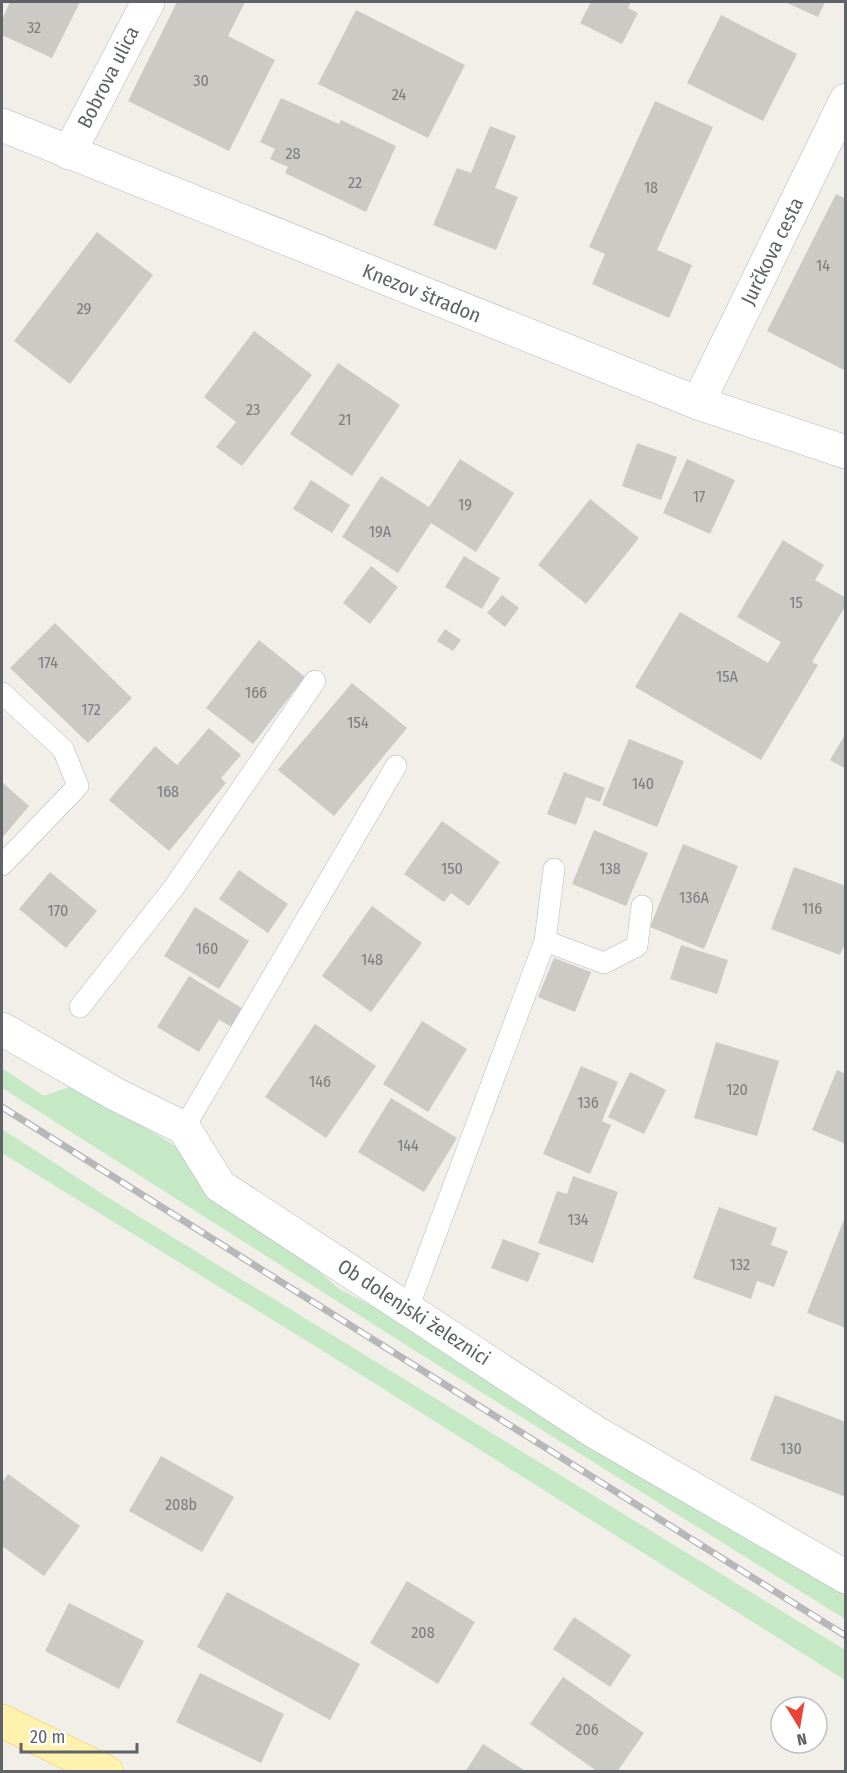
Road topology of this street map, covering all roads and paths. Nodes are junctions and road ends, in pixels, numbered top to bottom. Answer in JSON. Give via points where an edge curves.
{"nodes":[{"id":1,"x":148,"y":2,"type":"edge"},
{"id":2,"x":846,"y":100,"type":"edge"},
{"id":3,"x":2,"y":125,"type":"edge"},
{"id":4,"x":69,"y":153,"type":"junction"},
{"id":5,"x":698,"y":403,"type":"junction"},
{"id":6,"x":846,"y":452,"type":"edge"},
{"id":7,"x":315,"y":681,"type":"dead end"},
{"id":8,"x":2,"y":693,"type":"edge"},
{"id":9,"x":396,"y":766,"type":"dead end"},
{"id":10,"x":2,"y":865,"type":"edge"},
{"id":11,"x":554,"y":869,"type":"dead end"},
{"id":12,"x":642,"y":906,"type":"dead end"},
{"id":13,"x":545,"y":941,"type":"junction"},
{"id":14,"x":80,"y":1007,"type":"dead end"},
{"id":15,"x":2,"y":1029,"type":"edge"},
{"id":16,"x":184,"y":1128,"type":"junction"},
{"id":17,"x":408,"y":1308,"type":"junction"},
{"id":18,"x":846,"y":1577,"type":"edge"},
{"id":19,"x":2,"y":1721,"type":"edge"},
{"id":20,"x":107,"y":1772,"type":"edge"}],
"edges":[{"from":1,"to":4,"type":"street","name":"Bobrova ulica"},
{"from":2,"to":5,"type":"street","name":"Jurčkova cesta"},
{"from":3,"to":4,"type":"street","name":"Knezov štradon"},
{"from":4,"to":5,"type":"street","name":"Knezov štradon"},
{"from":5,"to":6,"type":"street","name":"Knezov štradon"},
{"from":7,"to":14,"type":"lane","via":[[175,886]]},
{"from":8,"to":10,"type":"lane","via":[[63,749],[78,786]]},
{"from":9,"to":16,"type":"lane"},
{"from":11,"to":13,"type":"lane"},
{"from":12,"to":13,"type":"lane","via":[[637,946],[604,963]]},
{"from":13,"to":17,"type":"lane"},
{"from":15,"to":16,"type":"street","via":[[117,1095]]},
{"from":16,"to":17,"type":"street","name":"Ob dolenjski železnici","via":[[220,1186]]},
{"from":17,"to":18,"type":"street","name":"Ob dolenjski železnici","via":[[595,1432]]},
{"from":19,"to":20,"type":"main road"}]}
